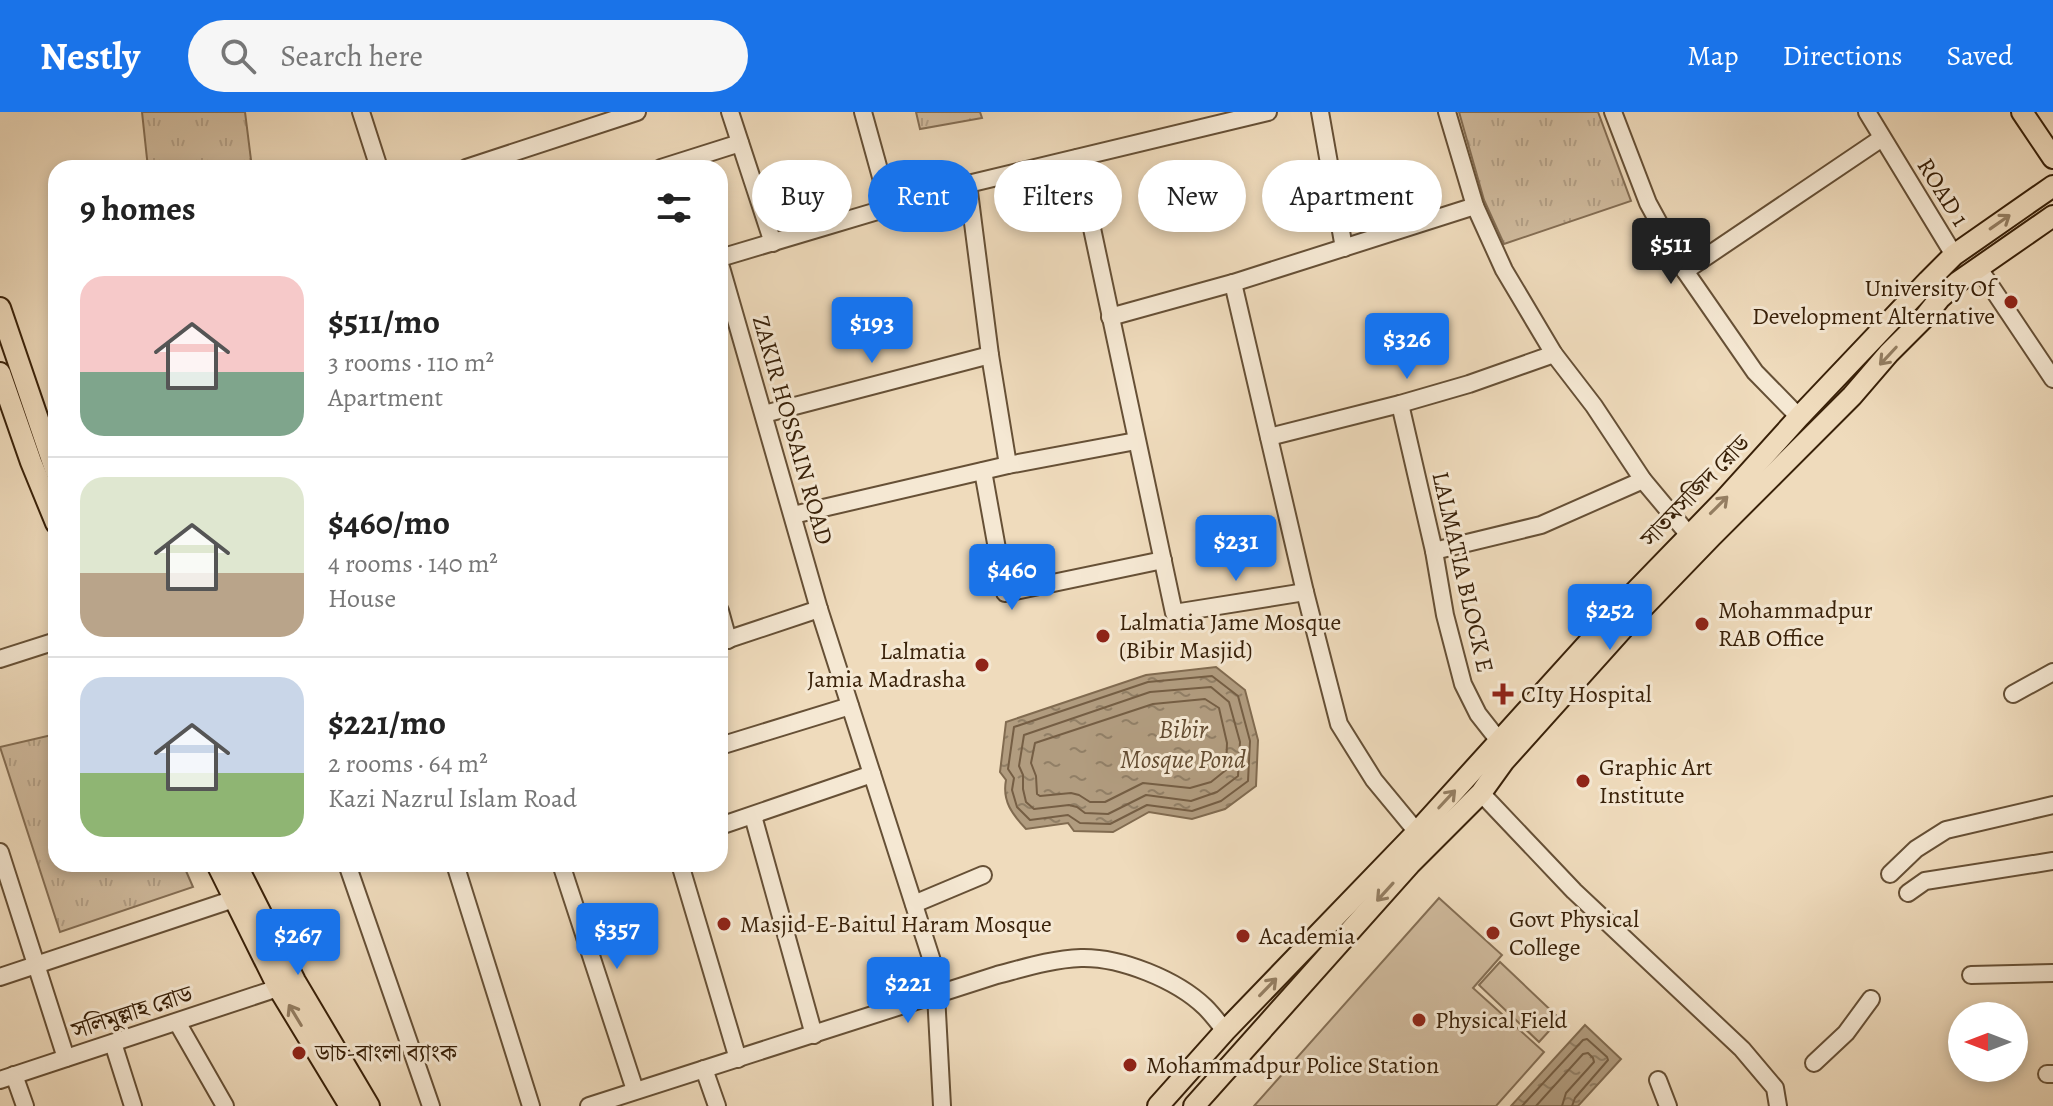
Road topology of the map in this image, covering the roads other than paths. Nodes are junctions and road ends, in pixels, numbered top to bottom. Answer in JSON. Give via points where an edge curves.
{"nodes":[{"id":1,"x":361,"y":112,"type":"edge"},
{"id":2,"x":637,"y":112,"type":"edge"},
{"id":3,"x":730,"y":112,"type":"edge"},
{"id":4,"x":863,"y":112,"type":"edge"},
{"id":5,"x":1268,"y":112,"type":"edge"},
{"id":6,"x":1320,"y":112,"type":"edge"},
{"id":7,"x":1447,"y":112,"type":"edge"},
{"id":8,"x":1613,"y":112,"type":"edge"},
{"id":9,"x":1867,"y":112,"type":"edge"},
{"id":10,"x":2022,"y":112,"type":"edge"},
{"id":11,"x":595,"y":118,"type":"edge"},
{"id":12,"x":1882,"y":138,"type":"junction"},
{"id":13,"x":740,"y":143,"type":"junction"},
{"id":14,"x":1077,"y":158,"type":"junction"},
{"id":15,"x":2053,"y":158,"type":"edge"},
{"id":16,"x":376,"y":160,"type":"edge"},
{"id":17,"x":487,"y":160,"type":"edge"},
{"id":18,"x":686,"y":160,"type":"edge"},
{"id":19,"x":876,"y":160,"type":"edge"},
{"id":20,"x":978,"y":182,"type":"edge"},
{"id":21,"x":2053,"y":186,"type":"edge"},
{"id":22,"x":1475,"y":206,"type":"junction"},
{"id":23,"x":868,"y":213,"type":"edge"},
{"id":24,"x":2053,"y":216,"type":"edge"},
{"id":25,"x":974,"y":232,"type":"edge"},
{"id":26,"x":773,"y":243,"type":"junction"},
{"id":27,"x":1344,"y":248,"type":"junction"},
{"id":28,"x":1954,"y":255,"type":"junction"},
{"id":29,"x":728,"y":258,"type":"edge"},
{"id":30,"x":1978,"y":267,"type":"junction"},
{"id":31,"x":1685,"y":271,"type":"junction"},
{"id":32,"x":1233,"y":283,"type":"junction"},
{"id":33,"x":728,"y":289,"type":"edge"},
{"id":34,"x":0,"y":308,"type":"edge"},
{"id":35,"x":1110,"y":317,"type":"junction"},
{"id":36,"x":1554,"y":354,"type":"junction"},
{"id":37,"x":990,"y":355,"type":"junction"},
{"id":38,"x":0,"y":373,"type":"edge"},
{"id":39,"x":2053,"y":379,"type":"edge"},
{"id":40,"x":1400,"y":404,"type":"junction"},
{"id":41,"x":764,"y":414,"type":"junction"},
{"id":42,"x":1799,"y":417,"type":"junction"},
{"id":43,"x":1269,"y":437,"type":"junction"},
{"id":44,"x":1136,"y":441,"type":"junction"},
{"id":45,"x":48,"y":446,"type":"edge"},
{"id":46,"x":1008,"y":465,"type":"junction"},
{"id":47,"x":983,"y":471,"type":"junction"},
{"id":48,"x":1643,"y":480,"type":"junction"},
{"id":49,"x":48,"y":503,"type":"edge"},
{"id":50,"x":793,"y":515,"type":"junction"},
{"id":51,"x":1689,"y":535,"type":"junction"},
{"id":52,"x":1434,"y":551,"type":"junction"},
{"id":53,"x":1690,"y":559,"type":"junction"},
{"id":54,"x":1163,"y":560,"type":"junction"},
{"id":55,"x":1661,"y":564,"type":"junction"},
{"id":56,"x":1305,"y":592,"type":"junction"},
{"id":57,"x":1638,"y":601,"type":"junction"},
{"id":58,"x":819,"y":609,"type":"junction"},
{"id":59,"x":728,"y":640,"type":"edge"},
{"id":60,"x":48,"y":644,"type":"edge"},
{"id":61,"x":0,"y":659,"type":"edge"},
{"id":62,"x":2053,"y":672,"type":"edge"},
{"id":63,"x":2013,"y":694,"type":"dead end"},
{"id":64,"x":850,"y":706,"type":"junction"},
{"id":65,"x":1500,"y":742,"type":"junction"},
{"id":66,"x":728,"y":744,"type":"edge"},
{"id":67,"x":872,"y":774,"type":"junction"},
{"id":68,"x":1481,"y":793,"type":"junction"},
{"id":69,"x":2053,"y":805,"type":"edge"},
{"id":70,"x":753,"y":816,"type":"junction"},
{"id":71,"x":728,"y":824,"type":"edge"},
{"id":72,"x":1417,"y":832,"type":"junction"},
{"id":73,"x":0,"y":852,"type":"edge"},
{"id":74,"x":2053,"y":861,"type":"edge"},
{"id":75,"x":221,"y":872,"type":"edge"},
{"id":76,"x":239,"y":872,"type":"edge"},
{"id":77,"x":350,"y":872,"type":"edge"},
{"id":78,"x":458,"y":872,"type":"edge"},
{"id":79,"x":564,"y":872,"type":"edge"},
{"id":80,"x":682,"y":872,"type":"edge"},
{"id":81,"x":1890,"y":874,"type":"dead end"},
{"id":82,"x":983,"y":875,"type":"dead end"},
{"id":83,"x":1908,"y":893,"type":"dead end"},
{"id":84,"x":234,"y":899,"type":"junction"},
{"id":85,"x":914,"y":904,"type":"junction"},
{"id":86,"x":35,"y":966,"type":"junction"},
{"id":87,"x":2053,"y":973,"type":"edge"},
{"id":88,"x":1971,"y":975,"type":"dead end"},
{"id":89,"x":0,"y":977,"type":"edge"},
{"id":90,"x":287,"y":985,"type":"junction"},
{"id":91,"x":939,"y":993,"type":"junction"},
{"id":92,"x":1871,"y":999,"type":"dead end"},
{"id":93,"x":177,"y":1022,"type":"junction"},
{"id":94,"x":1225,"y":1031,"type":"junction"},
{"id":95,"x":814,"y":1035,"type":"junction"},
{"id":96,"x":113,"y":1043,"type":"junction"},
{"id":97,"x":1245,"y":1049,"type":"junction"},
{"id":98,"x":66,"y":1058,"type":"junction"},
{"id":99,"x":738,"y":1059,"type":"junction"},
{"id":100,"x":1814,"y":1063,"type":"dead end"},
{"id":101,"x":704,"y":1069,"type":"junction"},
{"id":102,"x":7,"y":1078,"type":"edge"},
{"id":103,"x":1658,"y":1080,"type":"dead end"},
{"id":104,"x":635,"y":1090,"type":"junction"},
{"id":105,"x":616,"y":1102,"type":"edge"},
{"id":106,"x":25,"y":1106,"type":"edge"},
{"id":107,"x":133,"y":1106,"type":"edge"},
{"id":108,"x":225,"y":1106,"type":"edge"},
{"id":109,"x":350,"y":1106,"type":"edge"},
{"id":110,"x":369,"y":1106,"type":"edge"},
{"id":111,"x":431,"y":1106,"type":"edge"},
{"id":112,"x":531,"y":1106,"type":"edge"},
{"id":113,"x":589,"y":1106,"type":"edge"},
{"id":114,"x":717,"y":1106,"type":"edge"},
{"id":115,"x":942,"y":1106,"type":"edge"},
{"id":116,"x":1158,"y":1106,"type":"edge"},
{"id":117,"x":1194,"y":1106,"type":"edge"},
{"id":118,"x":1668,"y":1106,"type":"edge"},
{"id":119,"x":1778,"y":1106,"type":"edge"}],
"edges":[{"from":1,"to":16,"type":"street"},
{"from":2,"to":11,"type":"street"},
{"from":3,"to":13,"type":"street"},
{"from":4,"to":19,"type":"street"},
{"from":5,"to":14,"type":"street","name":"ZAKIR HOSSAIN ROAD"},
{"from":6,"to":27,"type":"street"},
{"from":7,"to":22,"type":"street"},
{"from":8,"to":31,"type":"street","via":[[1648,203]]},
{"from":9,"to":12,"type":"street","name":"ROAD 1"},
{"from":10,"to":15,"type":"main road"},
{"from":11,"to":17,"type":"street"},
{"from":12,"to":28,"type":"street","name":"ROAD 1"},
{"from":12,"to":31,"type":"street"},
{"from":13,"to":18,"type":"street"},
{"from":13,"to":26,"type":"street"},
{"from":14,"to":20,"type":"street","name":"ZAKIR HOSSAIN ROAD"},
{"from":14,"to":35,"type":"street"},
{"from":28,"to":21,"type":"main road","name":"সাতমসজিদ রোড","one_way":true},
{"from":22,"to":27,"type":"street"},
{"from":22,"to":36,"type":"street","via":[[1504,270]]},
{"from":23,"to":26,"type":"street","name":"ZAKIR HOSSAIN ROAD"},
{"from":24,"to":30,"type":"main road","name":"সাতমসজিদ রোড"},
{"from":25,"to":37,"type":"street"},
{"from":26,"to":29,"type":"street","name":"ZAKIR HOSSAIN ROAD"},
{"from":27,"to":32,"type":"street"},
{"from":28,"to":42,"type":"main road","name":"সাতমসজিদ রোড"},
{"from":30,"to":39,"type":"street"},
{"from":30,"to":53,"type":"main road","name":"সাতমসজিদ রোড","one_way":true,"via":[[1940,298],[1852,396]]},
{"from":31,"to":42,"type":"street","via":[[1755,372]]},
{"from":32,"to":35,"type":"street"},
{"from":32,"to":43,"type":"street"},
{"from":33,"to":41,"type":"street","name":"ZAKIR HOSSAIN ROAD"},
{"from":34,"to":45,"type":"main road"},
{"from":35,"to":44,"type":"street"},
{"from":36,"to":40,"type":"street"},
{"from":36,"to":48,"type":"street"},
{"from":37,"to":41,"type":"street"},
{"from":37,"to":46,"type":"street"},
{"from":38,"to":49,"type":"main road"},
{"from":40,"to":43,"type":"street"},
{"from":40,"to":52,"type":"street","name":"LALMATIA BLOCK E"},
{"from":41,"to":50,"type":"street","name":"ZAKIR HOSSAIN ROAD"},
{"from":51,"to":42,"type":"main road","name":"সাতমসজিদ রোড","one_way":true},
{"from":43,"to":56,"type":"street"},
{"from":44,"to":46,"type":"street"},
{"from":44,"to":54,"type":"street"},
{"from":46,"to":47,"type":"street"},
{"from":47,"to":50,"type":"street"},
{"from":47,"to":54,"type":"street","via":[[1005,593]]},
{"from":48,"to":51,"type":"street"},
{"from":48,"to":52,"type":"street","via":[[1541,525]]},
{"from":50,"to":58,"type":"street","name":"ZAKIR HOSSAIN ROAD"},
{"from":51,"to":55,"type":"main road","name":"সাতমসজিদ রোড"},
{"from":52,"to":65,"type":"street","name":"LALMATIA BLOCK E","via":[[1463,684]]},
{"from":53,"to":55,"type":"main road","via":[[1668,574],[1661,575]]},
{"from":53,"to":57,"type":"main road","name":"সাতমসজিদ রোড"},
{"from":54,"to":56,"type":"street","via":[[1174,613]]},
{"from":55,"to":57,"type":"main road","name":"সাতমসজিদ রোড"},
{"from":56,"to":72,"type":"street","via":[[1339,724],[1374,780]]},
{"from":57,"to":65,"type":"main road","name":"সাতমসজিদ রোড"},
{"from":57,"to":68,"type":"main road","name":"সাতমসজিদ রোড"},
{"from":58,"to":59,"type":"street"},
{"from":58,"to":64,"type":"street","name":"ZAKIR HOSSAIN ROAD"},
{"from":60,"to":61,"type":"street"},
{"from":62,"to":63,"type":"street"},
{"from":64,"to":66,"type":"street"},
{"from":64,"to":67,"type":"street","name":"ZAKIR HOSSAIN ROAD"},
{"from":72,"to":65,"type":"main road","name":"সাতমসজিদ রোড","one_way":true},
{"from":67,"to":70,"type":"street"},
{"from":67,"to":85,"type":"street","name":"ZAKIR HOSSAIN ROAD"},
{"from":68,"to":97,"type":"main road","name":"সাতমসজিদ রোড","one_way":true,"via":[[1410,864]]},
{"from":68,"to":119,"type":"street","via":[[1574,891],[1742,1049],[1775,1088]]},
{"from":69,"to":81,"type":"street","via":[[1946,830]]},
{"from":70,"to":71,"type":"street"},
{"from":70,"to":95,"type":"street"},
{"from":94,"to":72,"type":"main road","name":"সাতমসজিদ রোড","one_way":true},
{"from":73,"to":86,"type":"street"},
{"from":74,"to":83,"type":"street","via":[[1925,881]]},
{"from":75,"to":84,"type":"main road"},
{"from":76,"to":90,"type":"main road"},
{"from":77,"to":111,"type":"street"},
{"from":78,"to":112,"type":"street"},
{"from":79,"to":104,"type":"street"},
{"from":80,"to":99,"type":"street"},
{"from":82,"to":85,"type":"street"},
{"from":84,"to":86,"type":"street"},
{"from":84,"to":90,"type":"main road"},
{"from":85,"to":91,"type":"street","name":"ZAKIR HOSSAIN ROAD"},
{"from":86,"to":89,"type":"street"},
{"from":86,"to":98,"type":"street"},
{"from":87,"to":88,"type":"street"},
{"from":90,"to":93,"type":"street","name":"সলিমুল্লাহ রোড"},
{"from":109,"to":90,"type":"main road","one_way":true},
{"from":90,"to":110,"type":"main road"},
{"from":91,"to":94,"type":"street","via":[[1051,961],[1084,958],[1125,964],[1169,982],[1204,1006]]},
{"from":91,"to":95,"type":"street"},
{"from":91,"to":115,"type":"street","name":"ZAKIR HOSSAIN ROAD"},
{"from":92,"to":100,"type":"street"},
{"from":93,"to":96,"type":"street","name":"সলিমুল্লাহ রোড"},
{"from":93,"to":108,"type":"street"},
{"from":94,"to":97,"type":"main road"},
{"from":94,"to":116,"type":"main road","name":"সাতমসজিদ রোড"},
{"from":95,"to":99,"type":"street"},
{"from":96,"to":98,"type":"street","name":"সলিমুল্লাহ রোড"},
{"from":96,"to":107,"type":"street"},
{"from":97,"to":117,"type":"main road","name":"সাতমসজিদ রোড"},
{"from":98,"to":102,"type":"street","name":"সলিমুল্লাহ রোড"},
{"from":99,"to":101,"type":"street"},
{"from":101,"to":104,"type":"street"},
{"from":101,"to":114,"type":"street"},
{"from":102,"to":106,"type":"street"},
{"from":103,"to":118,"type":"street"},
{"from":104,"to":105,"type":"street"},
{"from":105,"to":113,"type":"street"}]}
